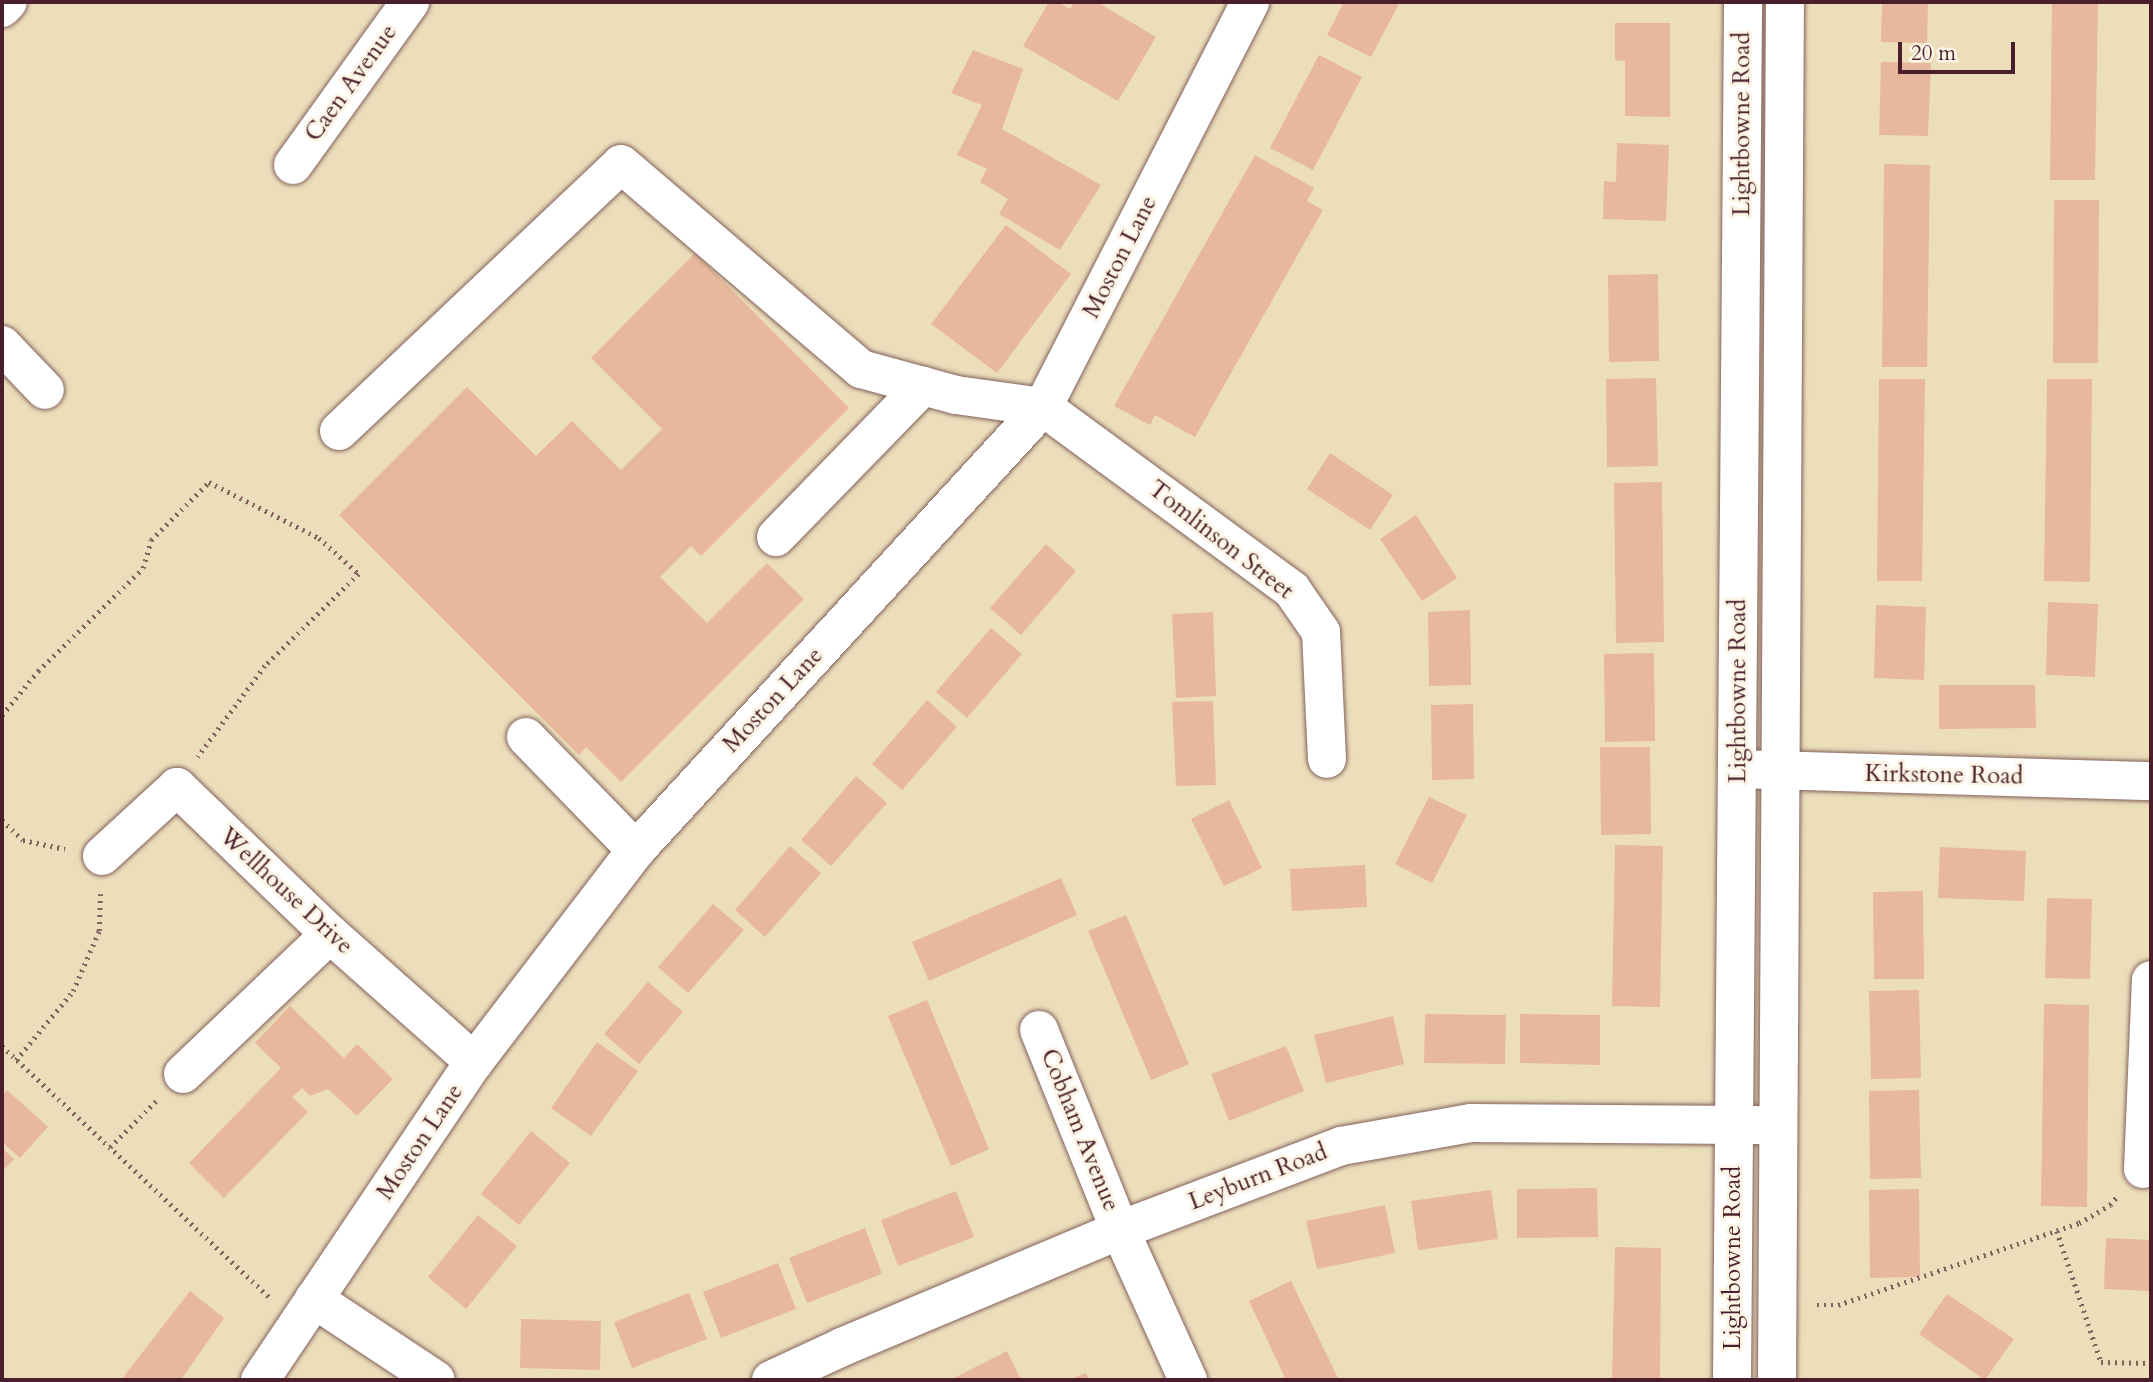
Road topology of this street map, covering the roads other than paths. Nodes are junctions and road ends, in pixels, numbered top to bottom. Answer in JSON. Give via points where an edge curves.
{"nodes":[{"id":1,"x":8,"y":2,"type":"edge"},
{"id":2,"x":410,"y":2,"type":"edge"},
{"id":3,"x":1250,"y":2,"type":"edge"},
{"id":4,"x":1743,"y":2,"type":"edge"},
{"id":5,"x":1785,"y":2,"type":"edge"},
{"id":6,"x":2,"y":8,"type":"edge"},
{"id":7,"x":293,"y":165,"type":"dead end"},
{"id":8,"x":2,"y":345,"type":"edge"},
{"id":9,"x":923,"y":386,"type":"junction"},
{"id":10,"x":45,"y":390,"type":"dead end"},
{"id":11,"x":1043,"y":407,"type":"junction"},
{"id":12,"x":339,"y":431,"type":"dead end"},
{"id":13,"x":776,"y":537,"type":"dead end"},
{"id":14,"x":526,"y":737,"type":"dead end"},
{"id":15,"x":1327,"y":759,"type":"dead end"},
{"id":16,"x":1738,"y":769,"type":"junction"},
{"id":17,"x":1782,"y":772,"type":"junction"},
{"id":18,"x":2151,"y":780,"type":"edge"},
{"id":19,"x":636,"y":850,"type":"junction"},
{"id":20,"x":102,"y":856,"type":"road end"},
{"id":21,"x":330,"y":934,"type":"junction"},
{"id":22,"x":2151,"y":980,"type":"edge"},
{"id":23,"x":1039,"y":1030,"type":"dead end"},
{"id":24,"x":474,"y":1062,"type":"junction"},
{"id":25,"x":183,"y":1074,"type":"road end"},
{"id":26,"x":1734,"y":1125,"type":"junction"},
{"id":27,"x":1779,"y":1125,"type":"junction"},
{"id":28,"x":2143,"y":1169,"type":"road end"},
{"id":29,"x":1120,"y":1230,"type":"junction"},
{"id":30,"x":306,"y":1311,"type":"junction"},
{"id":31,"x":260,"y":1380,"type":"edge"},
{"id":32,"x":436,"y":1380,"type":"edge"},
{"id":33,"x":771,"y":1380,"type":"edge"},
{"id":34,"x":1188,"y":1380,"type":"edge"},
{"id":35,"x":1732,"y":1380,"type":"edge"},
{"id":36,"x":1777,"y":1380,"type":"edge"}],
"edges":[{"from":1,"to":6,"type":"street"},
{"from":2,"to":7,"type":"street","name":"Caen Avenue"},
{"from":3,"to":11,"type":"street","name":"Moston Lane"},
{"from":4,"to":16,"type":"street","name":"Lightbowne Road"},
{"from":5,"to":17,"type":"street","name":"Lightbowne Road"},
{"from":8,"to":10,"type":"street"},
{"from":9,"to":11,"type":"street"},
{"from":9,"to":12,"type":"street","via":[[861,369],[621,164]]},
{"from":9,"to":13,"type":"street"},
{"from":11,"to":15,"type":"street","name":"Tomlinson Street","via":[[1292,590],[1321,632]]},
{"from":11,"to":19,"type":"street","name":"Moston Lane"},
{"from":14,"to":19,"type":"street"},
{"from":16,"to":17,"type":"street","name":"Kirkstone Road"},
{"from":16,"to":26,"type":"street","name":"Lightbowne Road"},
{"from":17,"to":18,"type":"street","name":"Kirkstone Road"},
{"from":17,"to":27,"type":"street","name":"Lightbowne Road"},
{"from":19,"to":24,"type":"street","name":"Moston Lane"},
{"from":20,"to":21,"type":"street","name":"Wellhouse Drive","via":[[177,786]]},
{"from":21,"to":24,"type":"street","name":"Wellhouse Drive"},
{"from":21,"to":25,"type":"street"},
{"from":22,"to":28,"type":"street"},
{"from":23,"to":29,"type":"street","name":"Cobham Avenue"},
{"from":24,"to":30,"type":"street","name":"Moston Lane"},
{"from":26,"to":27,"type":"street","name":"Leyburn Road"},
{"from":26,"to":29,"type":"street","name":"Leyburn Road","via":[[1471,1123],[1354,1143]]},
{"from":26,"to":35,"type":"street","name":"Lightbowne Road"},
{"from":27,"to":36,"type":"street","name":"Lightbowne Road"},
{"from":29,"to":33,"type":"street","name":"Leyburn Road"},
{"from":29,"to":34,"type":"street","name":"Cobham Avenue"},
{"from":30,"to":31,"type":"street","name":"Moston Lane"},
{"from":30,"to":32,"type":"street"}]}
